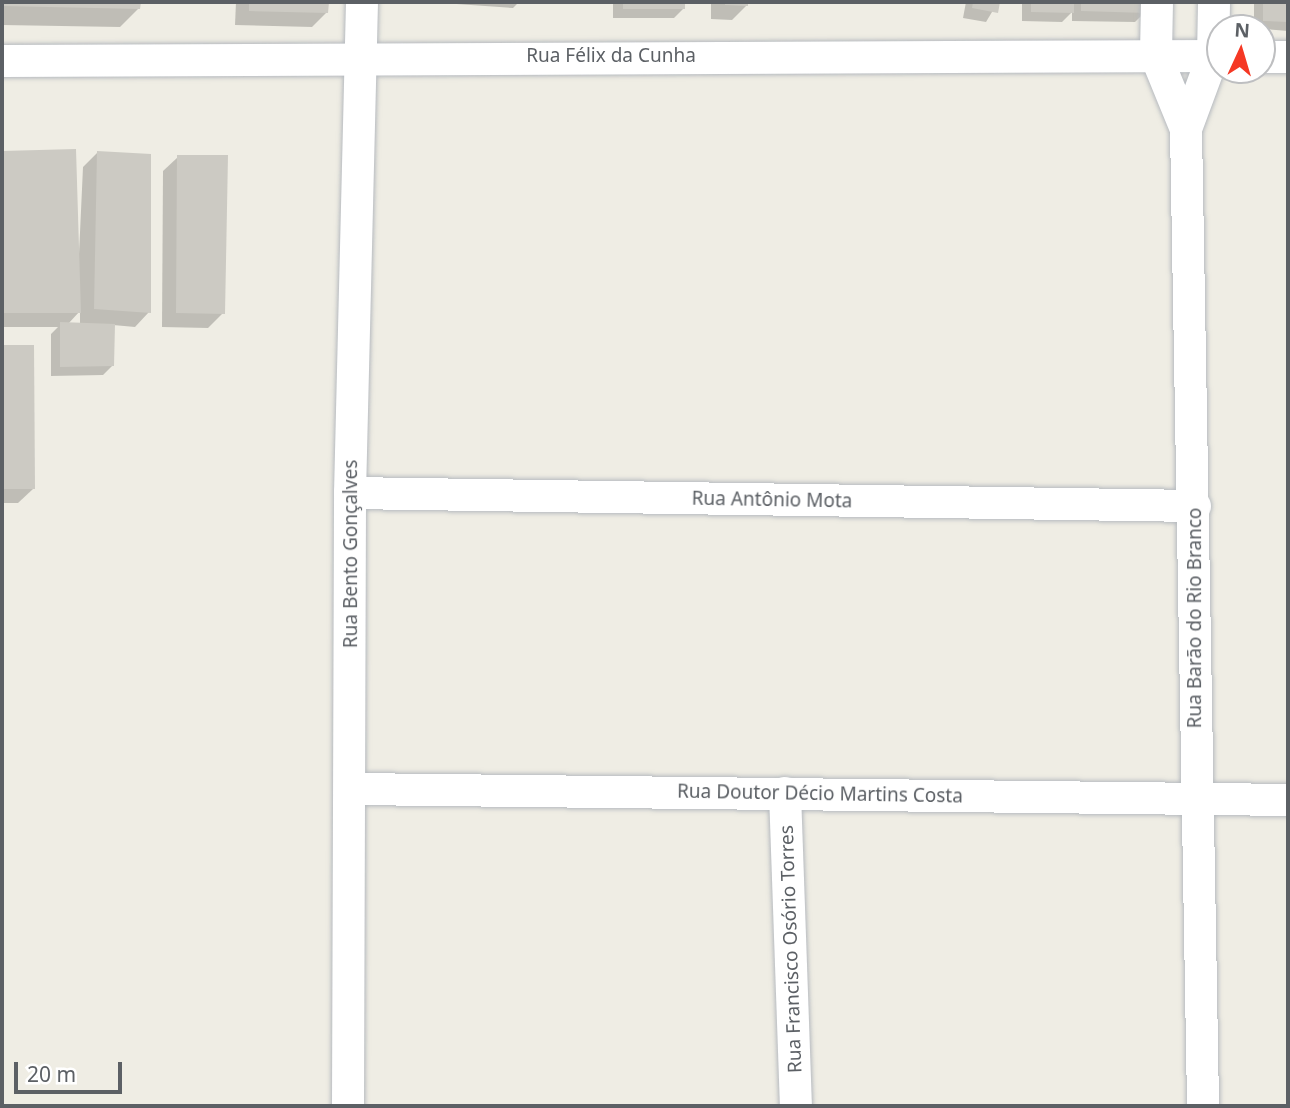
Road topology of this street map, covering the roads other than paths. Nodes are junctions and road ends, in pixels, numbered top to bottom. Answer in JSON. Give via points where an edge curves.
{"nodes":[{"id":1,"x":362,"y":2,"type":"edge"},
{"id":2,"x":1157,"y":2,"type":"edge"},
{"id":3,"x":362,"y":56,"type":"junction"},
{"id":4,"x":1156,"y":56,"type":"junction"},
{"id":5,"x":1206,"y":56,"type":"edge"},
{"id":6,"x":2,"y":61,"type":"edge"},
{"id":7,"x":1206,"y":80,"type":"edge"},
{"id":8,"x":1186,"y":129,"type":"junction"},
{"id":9,"x":350,"y":493,"type":"junction"},
{"id":10,"x":1195,"y":506,"type":"junction"},
{"id":11,"x":352,"y":789,"type":"junction"},
{"id":12,"x":785,"y":793,"type":"junction"},
{"id":13,"x":1195,"y":800,"type":"junction"},
{"id":14,"x":1288,"y":800,"type":"edge"},
{"id":15,"x":348,"y":1106,"type":"edge"},
{"id":16,"x":796,"y":1106,"type":"edge"},
{"id":17,"x":1203,"y":1106,"type":"edge"}],
"edges":[{"from":1,"to":3,"type":"street","name":"Rua Bento Gonçalves"},
{"from":2,"to":4,"type":"street","name":"Rua Barão do Rio Branco"},
{"from":3,"to":4,"type":"street","name":"Rua Félix da Cunha"},
{"from":3,"to":6,"type":"street","name":"Rua Félix da Cunha"},
{"from":3,"to":9,"type":"street","name":"Rua Bento Gonçalves"},
{"from":4,"to":5,"type":"street","name":"Rua Félix da Cunha"},
{"from":4,"to":8,"type":"street","name":"Rua Barão do Rio Branco"},
{"from":7,"to":8,"type":"street","name":"Rua Barão do Rio Branco"},
{"from":8,"to":10,"type":"street","name":"Rua Barão do Rio Branco"},
{"from":9,"to":10,"type":"street","name":"Rua Antônio Mota"},
{"from":9,"to":11,"type":"street","name":"Rua Bento Gonçalves"},
{"from":10,"to":13,"type":"street","name":"Rua Barão do Rio Branco"},
{"from":11,"to":12,"type":"street","name":"Rua Doutor Décio Martins Costa"},
{"from":11,"to":15,"type":"street","name":"Rua Bento Gonçalves"},
{"from":12,"to":13,"type":"street","name":"Rua Doutor Décio Martins Costa"},
{"from":12,"to":16,"type":"street","name":"Rua Francisco Osório Torres"},
{"from":13,"to":14,"type":"street","name":"Rua Doutor Décio Martins Costa"},
{"from":13,"to":17,"type":"street","name":"Rua Barão do Rio Branco"}]}
